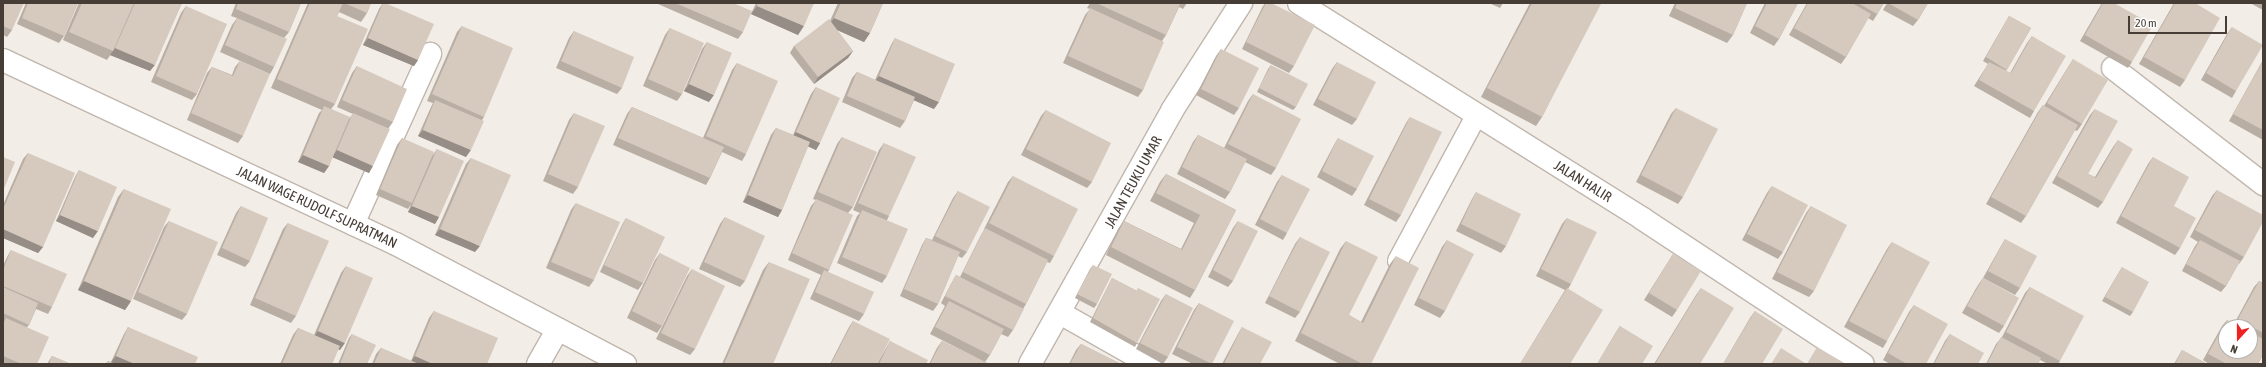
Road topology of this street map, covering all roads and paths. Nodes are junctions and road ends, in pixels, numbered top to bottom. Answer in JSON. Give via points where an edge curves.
{"nodes":[{"id":1,"x":1241,"y":3,"type":"edge"},
{"id":2,"x":1299,"y":3,"type":"edge"},
{"id":3,"x":430,"y":54,"type":"dead end"},
{"id":4,"x":3,"y":60,"type":"edge"},
{"id":5,"x":2113,"y":68,"type":"dead end"},
{"id":6,"x":1477,"y":114,"type":"junction"},
{"id":7,"x":2263,"y":184,"type":"edge"},
{"id":8,"x":353,"y":224,"type":"junction"},
{"id":9,"x":1398,"y":261,"type":"edge"},
{"id":10,"x":1060,"y":313,"type":"junction"},
{"id":11,"x":558,"y":329,"type":"junction"},
{"id":12,"x":538,"y":364,"type":"edge"},
{"id":13,"x":625,"y":364,"type":"edge"},
{"id":14,"x":1030,"y":364,"type":"edge"},
{"id":15,"x":1150,"y":364,"type":"edge"},
{"id":16,"x":1863,"y":364,"type":"edge"}],
"edges":[{"from":1,"to":10,"type":"street","name":"JALAN TEUKU UMAR","via":[[1173,109]]},
{"from":2,"to":6,"type":"street","name":"JALAN HALIR"},
{"from":3,"to":8,"type":"street"},
{"from":4,"to":8,"type":"street","name":"JALAN WAGE RUDOLF SUPRATMAN"},
{"from":5,"to":7,"type":"street"},
{"from":6,"to":9,"type":"lane"},
{"from":6,"to":16,"type":"street","name":"JALAN HALIR","via":[[1643,219]]},
{"from":8,"to":11,"type":"street","name":"JALAN WAGE RUDOLF SUPRATMAN"},
{"from":10,"to":14,"type":"street","name":"JALAN TEUKU UMAR"},
{"from":10,"to":15,"type":"street"},
{"from":11,"to":12,"type":"street"},
{"from":11,"to":13,"type":"street","name":"JALAN WAGE RUDOLF SUPRATMAN"}]}
